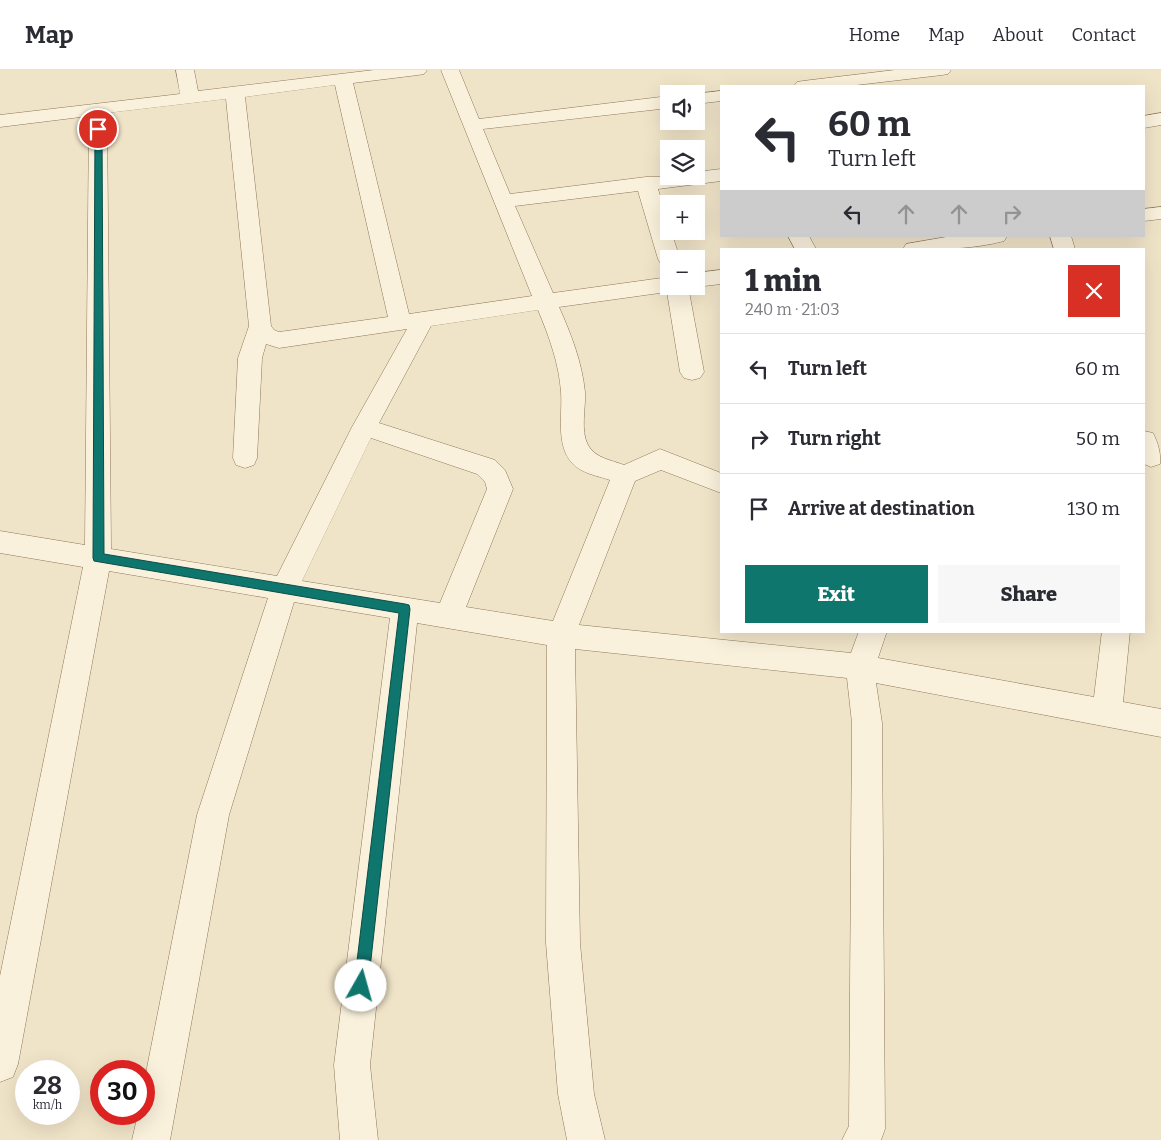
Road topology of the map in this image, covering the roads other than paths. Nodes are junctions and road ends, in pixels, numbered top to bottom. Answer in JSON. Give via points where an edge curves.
{"nodes":[{"id":1,"x":185,"y":70,"type":"edge"},
{"id":2,"x":418,"y":70,"type":"edge"},
{"id":3,"x":450,"y":70,"type":"edge"},
{"id":4,"x":942,"y":70,"type":"edge"},
{"id":5,"x":310,"y":77,"type":"edge"},
{"id":6,"x":343,"y":79,"type":"junction"},
{"id":7,"x":812,"y":85,"type":"edge"},
{"id":8,"x":235,"y":92,"type":"junction"},
{"id":9,"x":720,"y":96,"type":"edge"},
{"id":10,"x":190,"y":98,"type":"junction"},
{"id":11,"x":705,"y":98,"type":"edge"},
{"id":12,"x":660,"y":103,"type":"edge"},
{"id":13,"x":98,"y":109,"type":"junction"},
{"id":14,"x":1161,"y":120,"type":"edge"},
{"id":15,"x":0,"y":121,"type":"edge"},
{"id":16,"x":1145,"y":122,"type":"edge"},
{"id":17,"x":472,"y":125,"type":"junction"},
{"id":18,"x":720,"y":175,"type":"edge"},
{"id":19,"x":646,"y":184,"type":"junction"},
{"id":20,"x":502,"y":202,"type":"junction"},
{"id":21,"x":1161,"y":213,"type":"edge"},
{"id":22,"x":1145,"y":215,"type":"edge"},
{"id":23,"x":799,"y":237,"type":"edge"},
{"id":24,"x":988,"y":237,"type":"edge"},
{"id":25,"x":918,"y":245,"type":"edge"},
{"id":26,"x":805,"y":248,"type":"edge"},
{"id":27,"x":666,"y":250,"type":"edge"},
{"id":28,"x":720,"y":277,"type":"edge"},
{"id":29,"x":705,"y":279,"type":"edge"},
{"id":30,"x":660,"y":285,"type":"edge"},
{"id":31,"x":679,"y":295,"type":"edge"},
{"id":32,"x":546,"y":300,"type":"junction"},
{"id":33,"x":424,"y":319,"type":"junction"},
{"id":34,"x":400,"y":321,"type":"junction"},
{"id":35,"x":260,"y":326,"type":"junction"},
{"id":36,"x":692,"y":372,"type":"dead end"},
{"id":37,"x":364,"y":427,"type":"junction"},
{"id":38,"x":244,"y":458,"type":"dead end"},
{"id":39,"x":625,"y":475,"type":"junction"},
{"id":40,"x":720,"y":483,"type":"edge"},
{"id":41,"x":0,"y":542,"type":"edge"},
{"id":42,"x":98,"y":558,"type":"junction"},
{"id":43,"x":284,"y":589,"type":"junction"},
{"id":44,"x":405,"y":609,"type":"junction"},
{"id":45,"x":449,"y":616,"type":"junction"},
{"id":46,"x":872,"y":633,"type":"edge"},
{"id":47,"x":1116,"y":633,"type":"edge"},
{"id":48,"x":561,"y":635,"type":"junction"},
{"id":49,"x":860,"y":666,"type":"junction"},
{"id":50,"x":1107,"y":712,"type":"junction"},
{"id":51,"x":1161,"y":723,"type":"edge"},
{"id":52,"x":0,"y":1064,"type":"edge"},
{"id":53,"x":151,"y":1140,"type":"edge"},
{"id":54,"x":359,"y":1140,"type":"edge"},
{"id":55,"x":586,"y":1140,"type":"edge"},
{"id":56,"x":861,"y":1140,"type":"edge"}],
"edges":[{"from":1,"to":10,"type":"street"},
{"from":2,"to":6,"type":"street"},
{"from":3,"to":17,"type":"street"},
{"from":4,"to":7,"type":"street"},
{"from":5,"to":6,"type":"street"},
{"from":5,"to":8,"type":"street"},
{"from":6,"to":34,"type":"street"},
{"from":8,"to":10,"type":"street"},
{"from":8,"to":35,"type":"street"},
{"from":9,"to":11,"type":"street"},
{"from":10,"to":13,"type":"street"},
{"from":12,"to":17,"type":"street"},
{"from":13,"to":15,"type":"street"},
{"from":13,"to":42,"type":"street"},
{"from":14,"to":16,"type":"street"},
{"from":17,"to":20,"type":"street"},
{"from":18,"to":19,"type":"street"},
{"from":19,"to":20,"type":"street"},
{"from":19,"to":27,"type":"street"},
{"from":20,"to":32,"type":"street"},
{"from":21,"to":22,"type":"street"},
{"from":23,"to":26,"type":"street"},
{"from":24,"to":25,"type":"street"},
{"from":28,"to":29,"type":"street"},
{"from":30,"to":32,"type":"street"},
{"from":31,"to":36,"type":"street"},
{"from":32,"to":33,"type":"street"},
{"from":32,"to":39,"type":"street","via":[[569,367],[573,392],[573,438],[577,450],[590,463]]},
{"from":33,"to":34,"type":"street"},
{"from":33,"to":37,"type":"street"},
{"from":34,"to":35,"type":"street","via":[[279,340],[266,336]]},
{"from":35,"to":38,"type":"street","via":[[250,358]]},
{"from":37,"to":43,"type":"street"},
{"from":37,"to":45,"type":"street","via":[[486,467],[496,477],[500,489]]},
{"from":39,"to":40,"type":"street","via":[[660,459]]},
{"from":39,"to":48,"type":"street"},
{"from":41,"to":42,"type":"street"},
{"from":42,"to":43,"type":"street"},
{"from":42,"to":52,"type":"street"},
{"from":43,"to":44,"type":"street"},
{"from":43,"to":53,"type":"street","via":[[213,815]]},
{"from":44,"to":45,"type":"street"},
{"from":44,"to":54,"type":"street","via":[[352,1065]]},
{"from":45,"to":48,"type":"street"},
{"from":46,"to":49,"type":"street"},
{"from":47,"to":50,"type":"street"},
{"from":48,"to":49,"type":"street"},
{"from":48,"to":55,"type":"street","via":[[563,943],[576,1094]]},
{"from":49,"to":50,"type":"street"},
{"from":49,"to":56,"type":"street","via":[[867,723],[867,1129]]},
{"from":50,"to":51,"type":"street"}]}
